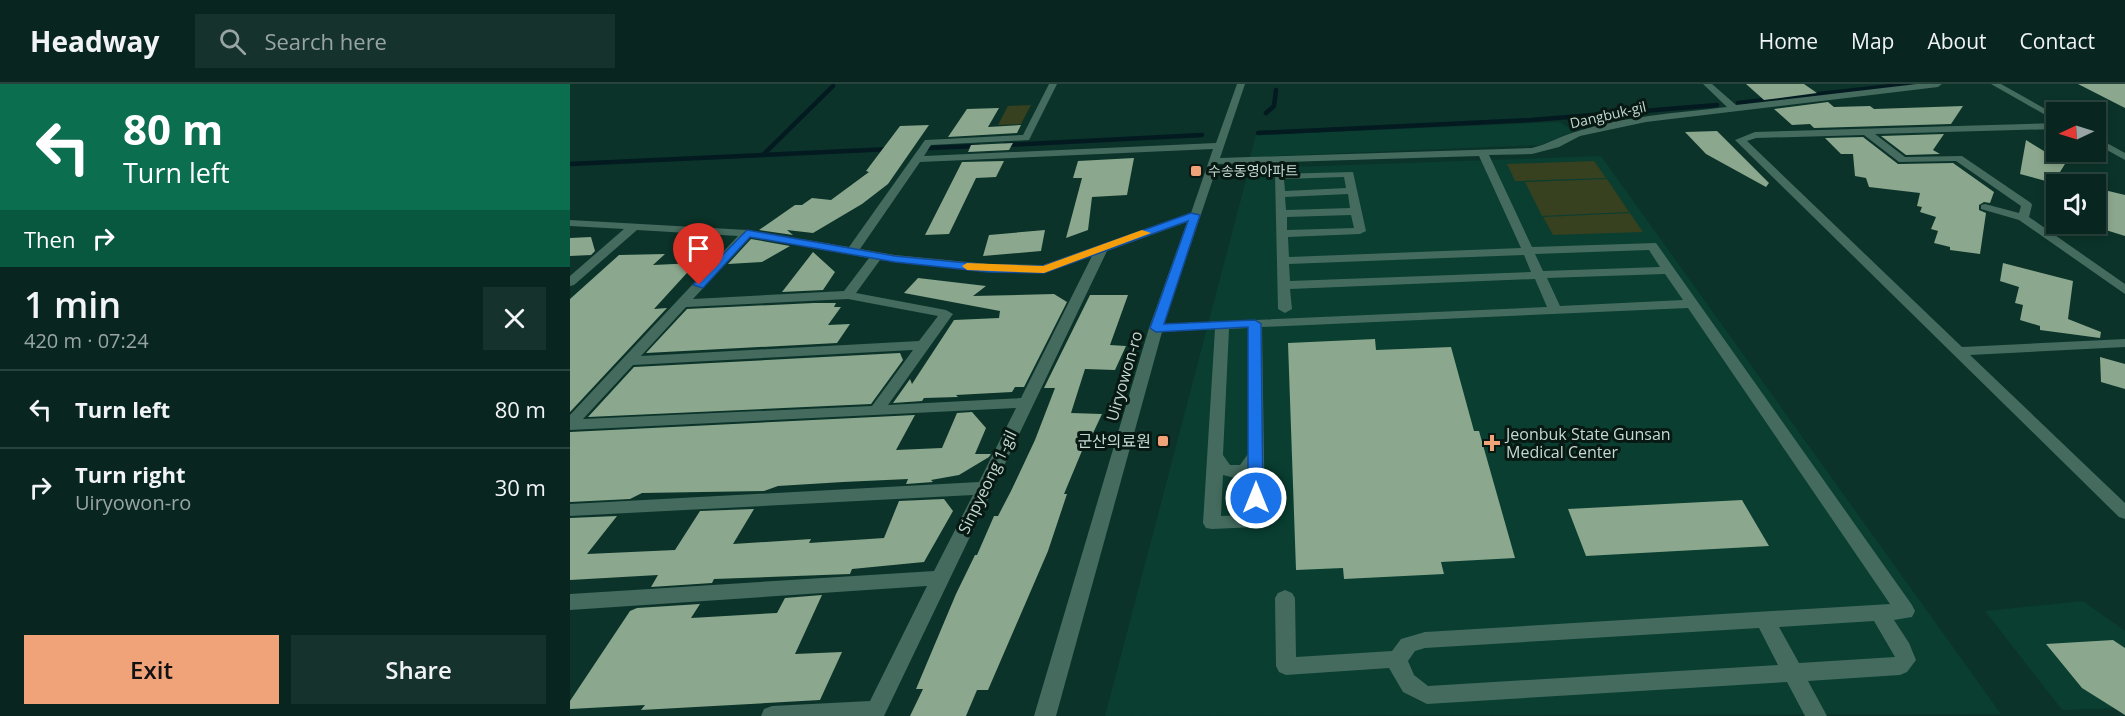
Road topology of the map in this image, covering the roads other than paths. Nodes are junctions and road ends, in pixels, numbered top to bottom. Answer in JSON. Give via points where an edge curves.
{"nodes":[{"id":1,"x":1053,"y":84,"type":"edge"},
{"id":2,"x":1241,"y":84,"type":"edge"},
{"id":3,"x":1707,"y":84,"type":"edge"},
{"id":4,"x":1938,"y":84,"type":"edge"},
{"id":5,"x":1995,"y":84,"type":"edge"},
{"id":6,"x":1734,"y":108,"type":"junction"},
{"id":7,"x":2046,"y":112,"type":"edge"},
{"id":8,"x":2046,"y":126,"type":"edge"},
{"id":9,"x":1865,"y":131,"type":"junction"},
{"id":10,"x":2106,"y":146,"type":"edge"},
{"id":11,"x":1569,"y":149,"type":"dead end"},
{"id":12,"x":1532,"y":151,"type":"junction"},
{"id":13,"x":1216,"y":153,"type":"junction"},
{"id":14,"x":1483,"y":153,"type":"junction"},
{"id":15,"x":2125,"y":157,"type":"edge"},
{"id":16,"x":917,"y":159,"type":"junction"},
{"id":17,"x":1353,"y":192,"type":"junction"},
{"id":18,"x":1280,"y":194,"type":"junction"},
{"id":19,"x":1985,"y":207,"type":"dead end"},
{"id":20,"x":1356,"y":211,"type":"junction"},
{"id":21,"x":1281,"y":214,"type":"junction"},
{"id":22,"x":1195,"y":215,"type":"junction"},
{"id":23,"x":2023,"y":218,"type":"junction"},
{"id":24,"x":570,"y":222,"type":"edge"},
{"id":25,"x":635,"y":226,"type":"junction"},
{"id":26,"x":747,"y":233,"type":"junction"},
{"id":27,"x":1282,"y":234,"type":"junction"},
{"id":28,"x":1102,"y":248,"type":"junction"},
{"id":29,"x":1528,"y":251,"type":"junction"},
{"id":30,"x":852,"y":252,"type":"junction"},
{"id":31,"x":877,"y":256,"type":"junction"},
{"id":32,"x":1283,"y":261,"type":"junction"},
{"id":33,"x":1668,"y":270,"type":"junction"},
{"id":34,"x":1538,"y":275,"type":"junction"},
{"id":35,"x":570,"y":282,"type":"edge"},
{"id":36,"x":1284,"y":285,"type":"junction"},
{"id":37,"x":2125,"y":290,"type":"edge"},
{"id":38,"x":848,"y":295,"type":"junction"},
{"id":39,"x":683,"y":303,"type":"junction"},
{"id":40,"x":1692,"y":304,"type":"junction"},
{"id":41,"x":1285,"y":309,"type":"dead end"},
{"id":42,"x":1555,"y":310,"type":"junction"},
{"id":43,"x":1255,"y":324,"type":"junction"},
{"id":44,"x":1222,"y":325,"type":"junction"},
{"id":45,"x":1156,"y":328,"type":"junction"},
{"id":46,"x":2125,"y":343,"type":"edge"},
{"id":47,"x":924,"y":345,"type":"junction"},
{"id":48,"x":1958,"y":351,"type":"junction"},
{"id":49,"x":628,"y":361,"type":"junction"},
{"id":50,"x":1026,"y":403,"type":"junction"},
{"id":51,"x":876,"y":411,"type":"junction"},
{"id":52,"x":570,"y":424,"type":"edge"},
{"id":53,"x":1255,"y":453,"type":"junction"},
{"id":54,"x":1215,"y":455,"type":"junction"},
{"id":55,"x":985,"y":488,"type":"junction"},
{"id":56,"x":570,"y":510,"type":"edge"},
{"id":57,"x":2125,"y":513,"type":"edge"},
{"id":58,"x":941,"y":578,"type":"junction"},
{"id":59,"x":1285,"y":598,"type":"dead end"},
{"id":60,"x":570,"y":602,"type":"edge"},
{"id":61,"x":1879,"y":612,"type":"junction"},
{"id":62,"x":1765,"y":620,"type":"junction"},
{"id":63,"x":1397,"y":659,"type":"junction"},
{"id":64,"x":1793,"y":674,"type":"junction"},
{"id":65,"x":875,"y":713,"type":"edge"},
{"id":66,"x":772,"y":716,"type":"edge"},
{"id":67,"x":1045,"y":716,"type":"edge"},
{"id":68,"x":1816,"y":716,"type":"edge"}],
"edges":[{"from":1,"to":16,"type":"street","via":[[1026,138],[928,142]]},
{"from":2,"to":13,"type":"street","name":"Uiryowon-ro"},
{"from":3,"to":6,"type":"street"},
{"from":4,"to":6,"type":"street","name":"Dangbuk-gil"},
{"from":5,"to":7,"type":"street"},
{"from":6,"to":12,"type":"street","name":"Dangbuk-gil","via":[[1646,119],[1577,134]]},
{"from":8,"to":9,"type":"street"},
{"from":9,"to":23,"type":"street","via":[[1903,160],[1959,158],[2027,205]]},
{"from":9,"to":48,"type":"street","via":[[1755,135],[1740,140]]},
{"from":10,"to":15,"type":"street"},
{"from":11,"to":12,"type":"street"},
{"from":12,"to":14,"type":"street","name":"Dangbuk-gil"},
{"from":13,"to":14,"type":"street","name":"Dangbuk-gil"},
{"from":13,"to":16,"type":"street","name":"Dangbuk-gil"},
{"from":13,"to":22,"type":"street","name":"Uiryowon-ro"},
{"from":14,"to":29,"type":"street"},
{"from":16,"to":30,"type":"street"},
{"from":17,"to":18,"type":"street"},
{"from":17,"to":18,"type":"street","via":[[1349,174],[1303,175],[1279,176]]},
{"from":17,"to":20,"type":"street"},
{"from":18,"to":21,"type":"street"},
{"from":19,"to":23,"type":"street"},
{"from":20,"to":21,"type":"street"},
{"from":20,"to":27,"type":"street","via":[[1360,231]]},
{"from":21,"to":27,"type":"street"},
{"from":22,"to":28,"type":"street"},
{"from":22,"to":45,"type":"street","name":"Uiryowon-ro"},
{"from":23,"to":37,"type":"street"},
{"from":24,"to":25,"type":"street"},
{"from":25,"to":26,"type":"street"},
{"from":25,"to":35,"type":"street"},
{"from":26,"to":30,"type":"street"},
{"from":26,"to":39,"type":"street"},
{"from":27,"to":32,"type":"street"},
{"from":28,"to":31,"type":"street","via":[[1044,269],[988,268]]},
{"from":28,"to":50,"type":"street","name":"Sinpyeong 1-gil"},
{"from":29,"to":32,"type":"street"},
{"from":29,"to":33,"type":"street","via":[[1652,246]]},
{"from":29,"to":34,"type":"street"},
{"from":30,"to":31,"type":"street"},
{"from":31,"to":38,"type":"street"},
{"from":32,"to":36,"type":"street"},
{"from":33,"to":34,"type":"street"},
{"from":33,"to":40,"type":"street"},
{"from":34,"to":36,"type":"street"},
{"from":34,"to":42,"type":"street"},
{"from":36,"to":41,"type":"street"},
{"from":38,"to":39,"type":"street"},
{"from":38,"to":47,"type":"street","via":[[946,314]]},
{"from":39,"to":49,"type":"street"},
{"from":40,"to":42,"type":"street"},
{"from":40,"to":61,"type":"street","via":[[1905,611]]},
{"from":42,"to":43,"type":"street"},
{"from":43,"to":44,"type":"street"},
{"from":43,"to":53,"type":"street"},
{"from":44,"to":45,"type":"street"},
{"from":44,"to":54,"type":"street"},
{"from":45,"to":67,"type":"street","name":"Uiryowon-ro"},
{"from":46,"to":48,"type":"street"},
{"from":47,"to":49,"type":"street"},
{"from":47,"to":51,"type":"street"},
{"from":48,"to":57,"type":"street"},
{"from":49,"to":52,"type":"street"},
{"from":50,"to":51,"type":"street"},
{"from":50,"to":55,"type":"street","name":"Sinpyeong 1-gil"},
{"from":51,"to":52,"type":"street"},
{"from":53,"to":54,"type":"street","via":[[1246,469],[1235,472],[1225,470]]},
{"from":53,"to":54,"type":"street","via":[[1256,520],[1212,523]]},
{"from":55,"to":56,"type":"street"},
{"from":55,"to":58,"type":"street","name":"Sinpyeong 1-gil"},
{"from":58,"to":60,"type":"street"},
{"from":58,"to":65,"type":"street","name":"Sinpyeong 1-gil"},
{"from":59,"to":63,"type":"street","via":[[1286,666]]},
{"from":61,"to":62,"type":"street"},
{"from":61,"to":64,"type":"street","via":[[1902,649],[1906,660],[1900,666]]},
{"from":62,"to":63,"type":"street","via":[[1425,640],[1408,645]]},
{"from":62,"to":64,"type":"street"},
{"from":63,"to":64,"type":"street","via":[[1400,673],[1413,689],[1427,695]]},
{"from":64,"to":68,"type":"street"},
{"from":65,"to":66,"type":"street"}]}
